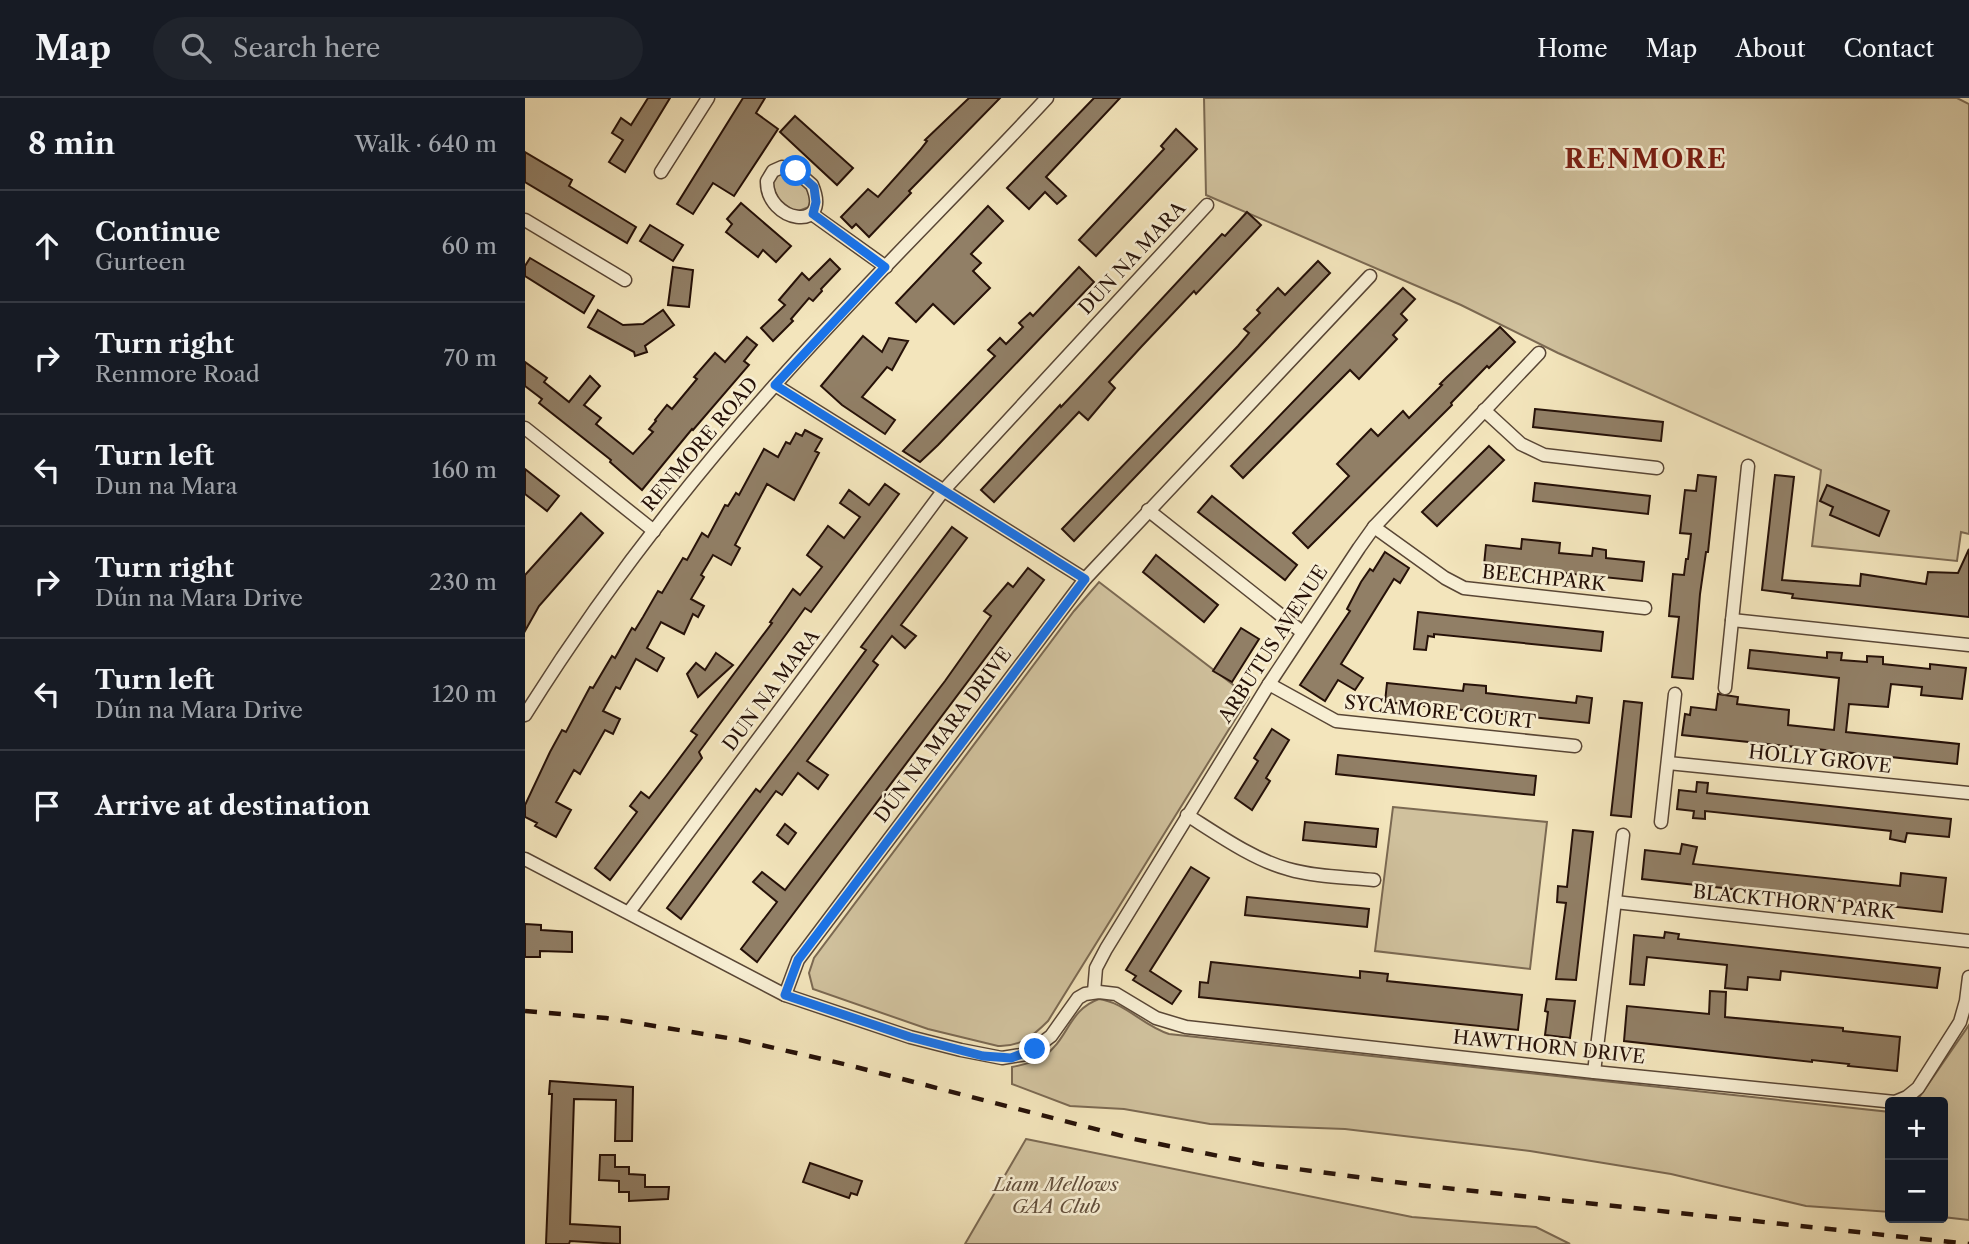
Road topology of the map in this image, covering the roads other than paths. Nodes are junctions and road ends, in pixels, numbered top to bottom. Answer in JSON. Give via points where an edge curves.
{"nodes":[{"id":1,"x":708,"y":98,"type":"edge"},
{"id":2,"x":1047,"y":98,"type":"edge"},
{"id":3,"x":661,"y":173,"type":"dead end"},
{"id":4,"x":1207,"y":205,"type":"dead end"},
{"id":5,"x":813,"y":214,"type":"junction"},
{"id":6,"x":525,"y":220,"type":"edge"},
{"id":7,"x":885,"y":267,"type":"junction"},
{"id":8,"x":1370,"y":276,"type":"dead end"},
{"id":9,"x":625,"y":280,"type":"dead end"},
{"id":10,"x":1539,"y":353,"type":"dead end"},
{"id":11,"x":775,"y":385,"type":"junction"},
{"id":12,"x":1484,"y":410,"type":"junction"},
{"id":13,"x":525,"y":428,"type":"edge"},
{"id":14,"x":1748,"y":466,"type":"dead end"},
{"id":15,"x":1657,"y":468,"type":"dead end"},
{"id":16,"x":943,"y":491,"type":"junction"},
{"id":17,"x":1148,"y":510,"type":"junction"},
{"id":18,"x":1374,"y":527,"type":"junction"},
{"id":19,"x":654,"y":531,"type":"junction"},
{"id":20,"x":1085,"y":579,"type":"junction"},
{"id":21,"x":1645,"y":608,"type":"dead end"},
{"id":22,"x":1732,"y":620,"type":"junction"},
{"id":23,"x":1302,"y":632,"type":"junction"},
{"id":24,"x":1969,"y":645,"type":"edge"},
{"id":25,"x":1269,"y":684,"type":"junction"},
{"id":26,"x":1725,"y":688,"type":"dead end"},
{"id":27,"x":1675,"y":694,"type":"dead end"},
{"id":28,"x":525,"y":715,"type":"edge"},
{"id":29,"x":1575,"y":747,"type":"dead end"},
{"id":30,"x":1668,"y":763,"type":"junction"},
{"id":31,"x":1969,"y":793,"type":"edge"},
{"id":32,"x":1187,"y":815,"type":"junction"},
{"id":33,"x":1661,"y":822,"type":"dead end"},
{"id":34,"x":1623,"y":835,"type":"dead end"},
{"id":35,"x":525,"y":859,"type":"edge"},
{"id":36,"x":1374,"y":880,"type":"dead end"},
{"id":37,"x":1615,"y":902,"type":"junction"},
{"id":38,"x":629,"y":912,"type":"junction"},
{"id":39,"x":1969,"y":941,"type":"edge"},
{"id":40,"x":1969,"y":978,"type":"edge"},
{"id":41,"x":1094,"y":992,"type":"junction"},
{"id":42,"x":785,"y":995,"type":"junction"},
{"id":43,"x":1594,"y":1072,"type":"junction"}],
"edges":[{"from":1,"to":3,"type":"street"},
{"from":2,"to":7,"type":"street","name":"RENMORE ROAD"},
{"from":4,"to":16,"type":"street","name":"DUN NA MARA"},
{"from":5,"to":5,"type":"street","via":[[795,218],[774,202],[767,181],[776,169],[792,169],[812,185],[816,195]]},
{"from":5,"to":7,"type":"street"},
{"from":6,"to":9,"type":"street"},
{"from":7,"to":11,"type":"street","name":"RENMORE ROAD"},
{"from":8,"to":17,"type":"street","name":"DÚN NA MARA DRIVE"},
{"from":10,"to":12,"type":"street","name":"ARBUTUS AVENUE"},
{"from":11,"to":16,"type":"street"},
{"from":11,"to":19,"type":"street","name":"RENMORE ROAD"},
{"from":12,"to":15,"type":"street","via":[[1521,443],[1544,455]]},
{"from":12,"to":18,"type":"street","name":"ARBUTUS AVENUE"},
{"from":13,"to":19,"type":"street"},
{"from":14,"to":22,"type":"street"},
{"from":16,"to":20,"type":"street"},
{"from":16,"to":38,"type":"street","name":"DUN NA MARA"},
{"from":17,"to":20,"type":"street","name":"DÚN NA MARA DRIVE"},
{"from":17,"to":23,"type":"street"},
{"from":18,"to":21,"type":"street","name":"BEECHPARK","via":[[1464,588]]},
{"from":18,"to":23,"type":"street","name":"ARBUTUS AVENUE"},
{"from":19,"to":28,"type":"street","name":"RENMORE ROAD"},
{"from":20,"to":42,"type":"street","name":"DÚN NA MARA DRIVE","via":[[798,960]]},
{"from":22,"to":24,"type":"street"},
{"from":22,"to":26,"type":"street"},
{"from":23,"to":25,"type":"street","name":"ARBUTUS AVENUE"},
{"from":25,"to":29,"type":"street","name":"SYCAMORE COURT","via":[[1336,721]]},
{"from":25,"to":32,"type":"street","name":"ARBUTUS AVENUE"},
{"from":27,"to":30,"type":"street"},
{"from":30,"to":31,"type":"street","name":"HOLLY GROVE"},
{"from":30,"to":33,"type":"street"},
{"from":32,"to":36,"type":"street","via":[[1280,867]]},
{"from":32,"to":41,"type":"street","name":"ARBUTUS AVENUE","via":[[1100,959]]},
{"from":34,"to":37,"type":"street"},
{"from":35,"to":38,"type":"street"},
{"from":37,"to":39,"type":"street","name":"BLACKTHORN PARK"},
{"from":37,"to":43,"type":"street"},
{"from":38,"to":42,"type":"street"},
{"from":40,"to":43,"type":"street","name":"HAWTHORN DRIVE","via":[[1962,1014],[1943,1050],[1917,1088],[1895,1102]]},
{"from":41,"to":42,"type":"street","via":[[1076,1000],[1040,1046],[1006,1058],[910,1037]]},
{"from":41,"to":43,"type":"street","name":"HAWTHORN DRIVE","via":[[1117,994],[1156,1018],[1187,1027]]}]}
